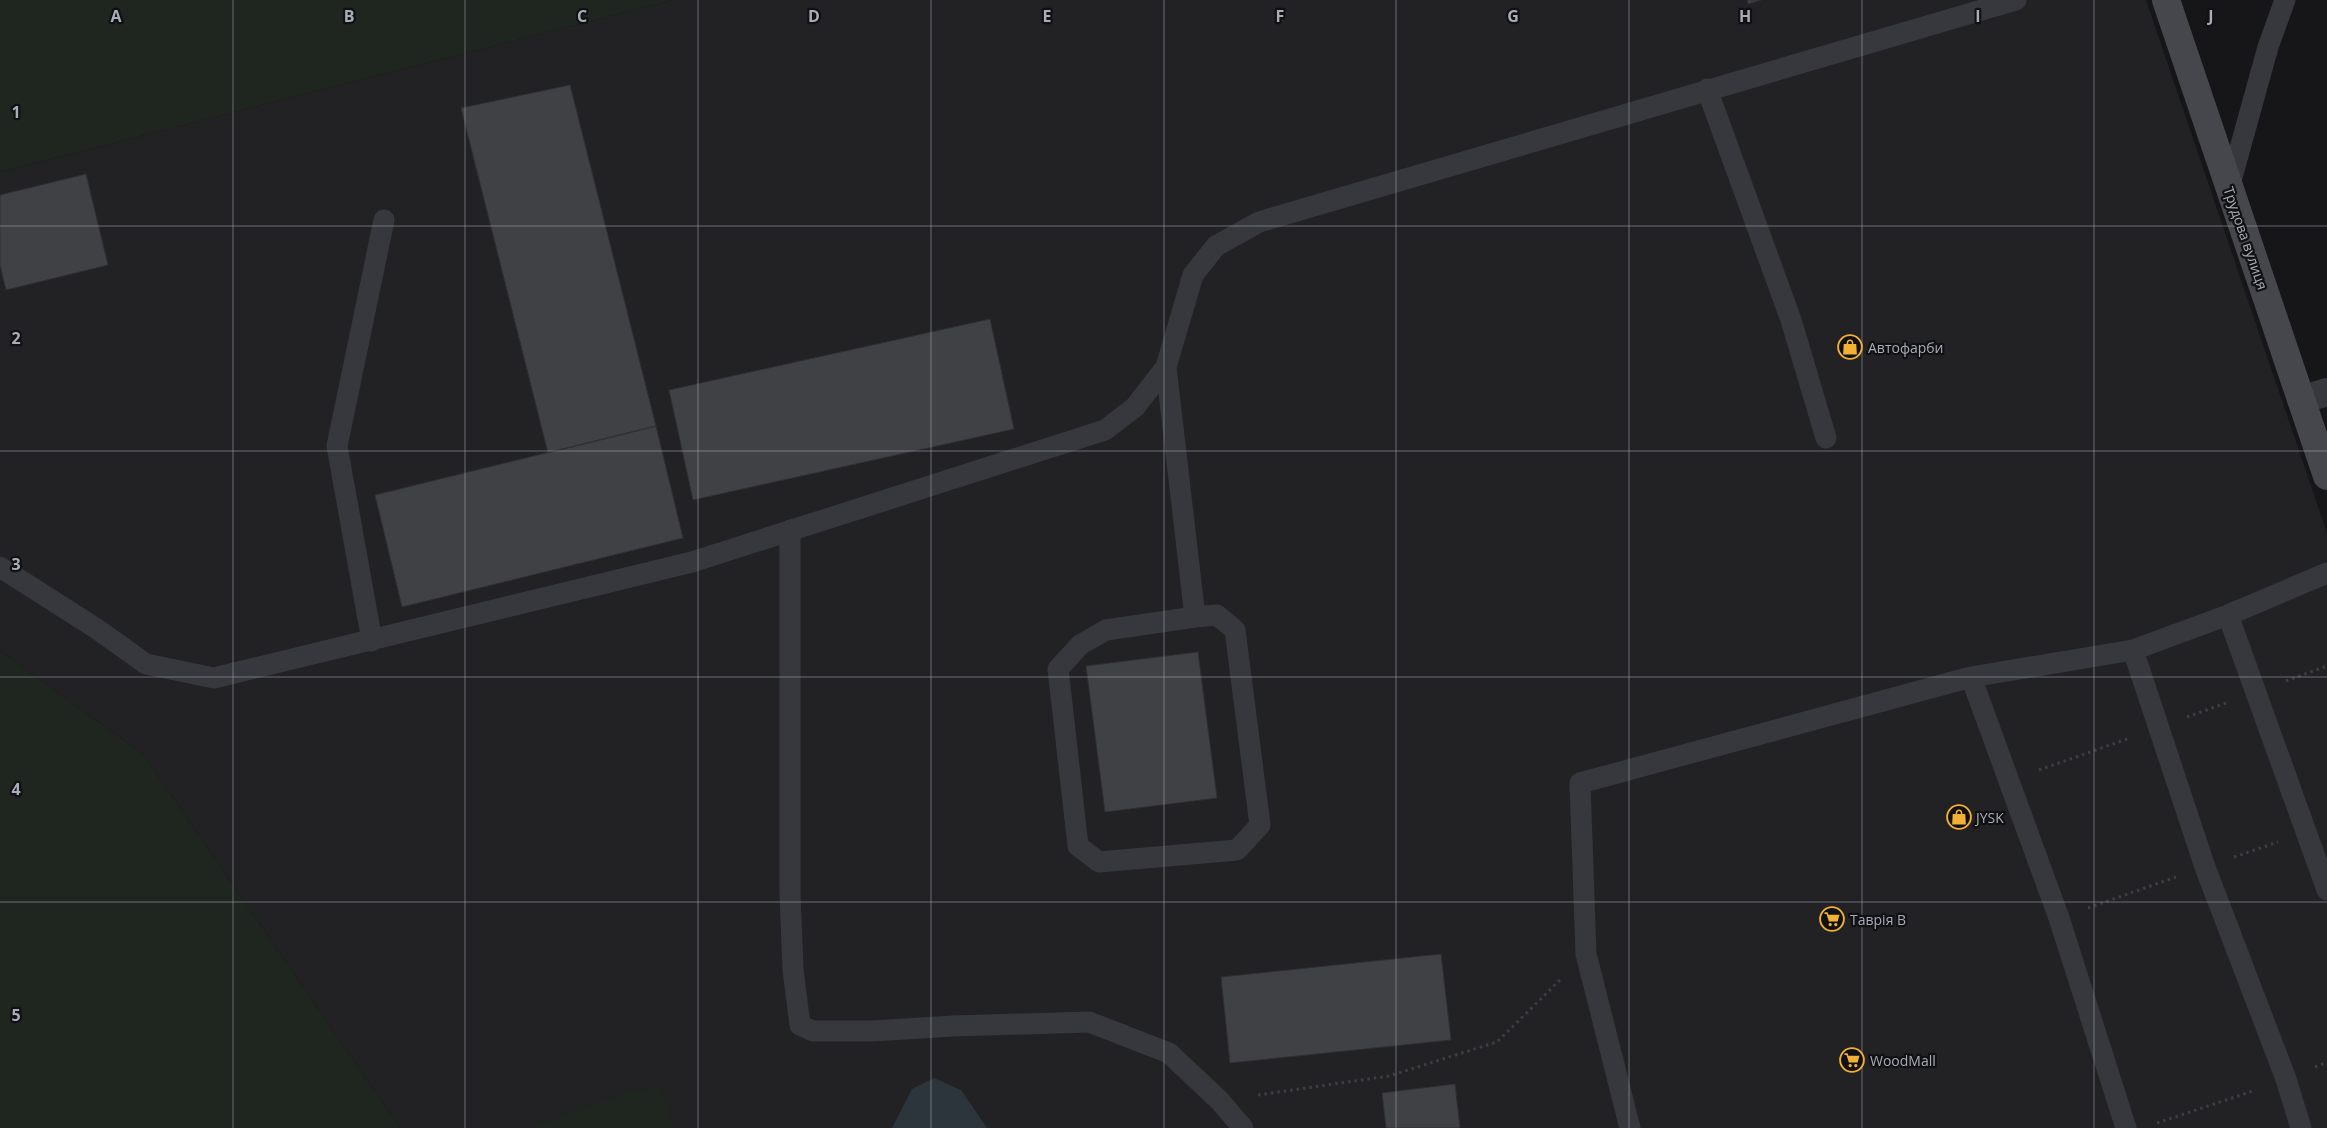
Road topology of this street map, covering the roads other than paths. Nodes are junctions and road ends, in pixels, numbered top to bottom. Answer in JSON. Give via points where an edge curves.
{"nodes":[{"id":1,"x":2016,"y":0,"type":"edge"},
{"id":2,"x":2166,"y":0,"type":"edge"},
{"id":3,"x":2285,"y":0,"type":"edge"},
{"id":4,"x":1707,"y":89,"type":"junction"},
{"id":5,"x":2230,"y":188,"type":"junction"},
{"id":6,"x":384,"y":220,"type":"dead end"},
{"id":7,"x":1166,"y":367,"type":"junction"},
{"id":8,"x":2327,"y":392,"type":"edge"},
{"id":9,"x":2301,"y":400,"type":"junction"},
{"id":10,"x":1826,"y":438,"type":"dead end"},
{"id":11,"x":2327,"y":476,"type":"edge"},
{"id":12,"x":790,"y":530,"type":"junction"},
{"id":13,"x":0,"y":567,"type":"edge"},
{"id":14,"x":2327,"y":573,"type":"edge"},
{"id":15,"x":2228,"y":615,"type":"junction"},
{"id":16,"x":1195,"y":617,"type":"junction"},
{"id":17,"x":372,"y":641,"type":"junction"},
{"id":18,"x":2132,"y":650,"type":"junction"},
{"id":19,"x":1971,"y":677,"type":"junction"},
{"id":20,"x":2327,"y":890,"type":"edge"},
{"id":21,"x":1243,"y":1128,"type":"edge"},
{"id":22,"x":1630,"y":1128,"type":"edge"},
{"id":23,"x":2126,"y":1128,"type":"edge"},
{"id":24,"x":2301,"y":1128,"type":"edge"}],
"edges":[{"from":1,"to":4,"type":"lane"},
{"from":2,"to":5,"type":"main road","name":"Трудова вулиця"},
{"from":3,"to":5,"type":"lane","via":[[2268,47]]},
{"from":4,"to":7,"type":"lane","via":[[1259,222],[1216,246],[1193,275]]},
{"from":4,"to":10,"type":"lane","via":[[1791,320]]},
{"from":5,"to":9,"type":"main road","name":"Трудова вулиця"},
{"from":6,"to":17,"type":"lane","via":[[337,446]]},
{"from":7,"to":12,"type":"lane","via":[[1135,407],[1105,430]]},
{"from":7,"to":16,"type":"lane"},
{"from":8,"to":9,"type":"street"},
{"from":9,"to":11,"type":"main road","name":"Трудова вулиця"},
{"from":12,"to":17,"type":"lane","via":[[692,562]]},
{"from":12,"to":21,"type":"lane","via":[[790,893],[793,970],[800,1025],[813,1031],[872,1031],[1089,1022],[1169,1053],[1220,1101]]},
{"from":13,"to":17,"type":"lane","via":[[146,664],[214,678]]},
{"from":14,"to":15,"type":"lane"},
{"from":15,"to":18,"type":"lane"},
{"from":15,"to":20,"type":"lane"},
{"from":16,"to":16,"type":"lane","via":[[1217,615],[1235,630],[1260,825],[1237,850],[1099,862],[1078,846],[1058,669],[1080,645],[1106,630]]},
{"from":18,"to":19,"type":"lane"},
{"from":18,"to":24,"type":"lane","via":[[2205,867],[2286,1079]]},
{"from":19,"to":22,"type":"lane","via":[[1580,783],[1586,954]]},
{"from":19,"to":23,"type":"lane","via":[[2059,918]]}]}
